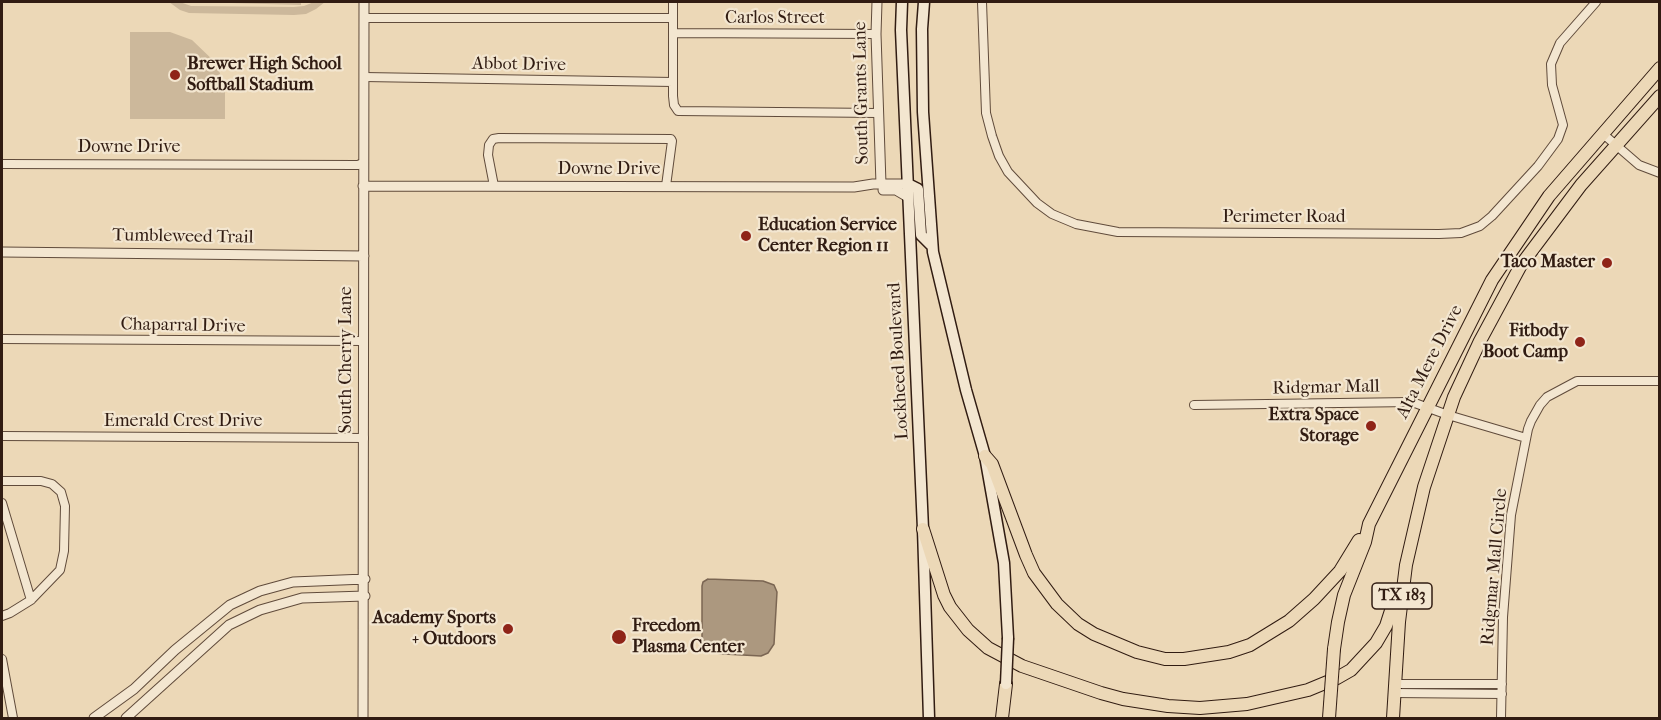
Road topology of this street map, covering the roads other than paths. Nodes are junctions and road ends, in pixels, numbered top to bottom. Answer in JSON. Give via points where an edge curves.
{"nodes":[{"id":1,"x":364,"y":2,"type":"edge"},
{"id":2,"x":673,"y":2,"type":"edge"},
{"id":3,"x":877,"y":2,"type":"edge"},
{"id":4,"x":902,"y":2,"type":"edge"},
{"id":5,"x":924,"y":2,"type":"edge"},
{"id":6,"x":982,"y":2,"type":"edge"},
{"id":7,"x":1596,"y":2,"type":"edge"},
{"id":8,"x":364,"y":18,"type":"junction"},
{"id":9,"x":673,"y":18,"type":"junction"},
{"id":10,"x":673,"y":33,"type":"junction"},
{"id":11,"x":876,"y":34,"type":"junction"},
{"id":12,"x":1659,"y":68,"type":"edge"},
{"id":13,"x":364,"y":77,"type":"junction"},
{"id":14,"x":673,"y":82,"type":"junction"},
{"id":15,"x":1659,"y":96,"type":"edge"},
{"id":16,"x":878,"y":113,"type":"junction"},
{"id":17,"x":1602,"y":133,"type":"junction"},
{"id":18,"x":1617,"y":146,"type":"junction"},
{"id":19,"x":363,"y":163,"type":"junction"},
{"id":20,"x":2,"y":164,"type":"edge"},
{"id":21,"x":1659,"y":173,"type":"edge"},
{"id":22,"x":880,"y":184,"type":"junction"},
{"id":23,"x":908,"y":184,"type":"junction"},
{"id":24,"x":363,"y":186,"type":"junction"},
{"id":25,"x":494,"y":186,"type":"junction"},
{"id":26,"x":666,"y":186,"type":"junction"},
{"id":27,"x":854,"y":187,"type":"junction"},
{"id":28,"x":908,"y":197,"type":"junction"},
{"id":29,"x":932,"y":246,"type":"junction"},
{"id":30,"x":2,"y":252,"type":"edge"},
{"id":31,"x":364,"y":256,"type":"junction"},
{"id":32,"x":2,"y":339,"type":"edge"},
{"id":33,"x":364,"y":341,"type":"junction"},
{"id":34,"x":1659,"y":381,"type":"edge"},
{"id":35,"x":1194,"y":405,"type":"dead end"},
{"id":36,"x":1428,"y":408,"type":"junction"},
{"id":37,"x":1448,"y":415,"type":"junction"},
{"id":38,"x":2,"y":436,"type":"edge"},
{"id":39,"x":364,"y":438,"type":"junction"},
{"id":40,"x":1526,"y":438,"type":"junction"},
{"id":41,"x":985,"y":456,"type":"junction"},
{"id":42,"x":2,"y":481,"type":"edge"},
{"id":43,"x":2,"y":503,"type":"edge"},
{"id":44,"x":1369,"y":524,"type":"junction"},
{"id":45,"x":923,"y":529,"type":"junction"},
{"id":46,"x":1406,"y":565,"type":"junction"},
{"id":47,"x":365,"y":579,"type":"junction"},
{"id":48,"x":364,"y":596,"type":"junction"},
{"id":49,"x":31,"y":600,"type":"junction"},
{"id":50,"x":2,"y":616,"type":"edge"},
{"id":51,"x":2,"y":659,"type":"edge"},
{"id":52,"x":1006,"y":684,"type":"junction"},
{"id":53,"x":1502,"y":684,"type":"junction"},
{"id":54,"x":1394,"y":688,"type":"junction"},
{"id":55,"x":1502,"y":694,"type":"junction"},
{"id":56,"x":14,"y":718,"type":"edge"},
{"id":57,"x":94,"y":718,"type":"edge"},
{"id":58,"x":126,"y":718,"type":"edge"},
{"id":59,"x":363,"y":718,"type":"edge"},
{"id":60,"x":929,"y":718,"type":"edge"},
{"id":61,"x":1002,"y":718,"type":"edge"},
{"id":62,"x":1008,"y":718,"type":"edge"},
{"id":63,"x":1329,"y":718,"type":"edge"},
{"id":64,"x":1393,"y":718,"type":"edge"},
{"id":65,"x":1502,"y":718,"type":"edge"}],
"edges":[{"from":1,"to":8,"type":"street","name":"South Cherry Lane"},
{"from":2,"to":9,"type":"street"},
{"from":3,"to":11,"type":"street","name":"South Grants Lane"},
{"from":4,"to":23,"type":"main road","name":"Lockheed Boulevard"},
{"from":5,"to":29,"type":"main road","via":[[923,112]]},
{"from":6,"to":7,"type":"street","name":"Perimeter Road","via":[[986,113],[992,136],[1008,172],[1052,214],[1076,224],[1118,232],[1438,234],[1461,233],[1492,216],[1558,139],[1563,125],[1552,85],[1551,64],[1560,43]]},
{"from":8,"to":9,"type":"street"},
{"from":8,"to":13,"type":"street","name":"South Cherry Lane"},
{"from":9,"to":10,"type":"street"},
{"from":10,"to":11,"type":"street","name":"Carlos Street"},
{"from":10,"to":14,"type":"street"},
{"from":11,"to":16,"type":"street","name":"South Grants Lane"},
{"from":12,"to":17,"type":"main road","name":"Alta Mere Drive","number":"TX 183"},
{"from":13,"to":14,"type":"street","name":"Abbot Drive"},
{"from":13,"to":19,"type":"street","name":"South Cherry Lane"},
{"from":14,"to":16,"type":"street","via":[[676,110]]},
{"from":15,"to":18,"type":"main road","name":"Alta Mere Drive","number":"TX 183"},
{"from":16,"to":22,"type":"street","name":"South Grants Lane"},
{"from":17,"to":18,"type":"street"},
{"from":17,"to":36,"type":"main road","name":"Alta Mere Drive","number":"TX 183","via":[[1549,196],[1510,251]]},
{"from":18,"to":21,"type":"street","via":[[1639,165]]},
{"from":18,"to":37,"type":"main road","name":"Alta Mere Drive","number":"TX 183","via":[[1572,196],[1521,265],[1475,351]]},
{"from":19,"to":20,"type":"street","name":"Downe Drive"},
{"from":19,"to":24,"type":"street","name":"South Cherry Lane"},
{"from":22,"to":23,"type":"street","name":"Downe Drive"},
{"from":22,"to":27,"type":"street","name":"Downe Drive"},
{"from":23,"to":28,"type":"main road","name":"Lockheed Boulevard"},
{"from":23,"to":29,"type":"main road","via":[[918,189],[921,235]]},
{"from":24,"to":25,"type":"street","name":"Downe Drive"},
{"from":24,"to":31,"type":"street","name":"South Cherry Lane"},
{"from":25,"to":26,"type":"street","name":"Downe Drive"},
{"from":25,"to":26,"type":"street","via":[[488,155],[489,145],[496,138],[666,138],[672,141]]},
{"from":26,"to":27,"type":"street","name":"Downe Drive"},
{"from":27,"to":28,"type":"street","name":"Downe Drive","via":[[896,190]]},
{"from":28,"to":45,"type":"main road","name":"Lockheed Boulevard"},
{"from":29,"to":41,"type":"main road"},
{"from":30,"to":31,"type":"street","name":"Tumbleweed Trail"},
{"from":31,"to":33,"type":"street","name":"South Cherry Lane"},
{"from":32,"to":33,"type":"street","name":"Chaparral Drive"},
{"from":33,"to":39,"type":"street","name":"South Cherry Lane"},
{"from":34,"to":40,"type":"street","name":"Ridgmar Mall Circle","via":[[1590,380],[1571,384],[1540,405]]},
{"from":35,"to":36,"type":"street","name":"Ridgmar Mall","via":[[1412,402]]},
{"from":36,"to":37,"type":"street","name":"Ridgmar Mall"},
{"from":36,"to":44,"type":"main road","name":"Alta Mere Drive","number":"TX 183"},
{"from":37,"to":40,"type":"street","name":"Ridgmar Mall"},
{"from":37,"to":46,"type":"main road","name":"Alta Mere Drive","number":"TX 183","via":[[1424,487]]},
{"from":38,"to":39,"type":"street","name":"Emerald Crest Drive"},
{"from":39,"to":47,"type":"street","name":"South Cherry Lane"},
{"from":40,"to":53,"type":"street","name":"Ridgmar Mall Circle","via":[[1511,515]]},
{"from":41,"to":44,"type":"main road","via":[[992,464],[1034,573],[1057,604],[1094,634],[1165,659],[1229,652],[1250,645],[1288,621],[1340,571]]},
{"from":41,"to":52,"type":"main road","bridge":true,"via":[[1004,563]]},
{"from":42,"to":49,"type":"street","via":[[52,484],[61,492],[65,506],[60,570]]},
{"from":43,"to":49,"type":"street"},
{"from":44,"to":63,"type":"main road","name":"Alta Mere Drive","number":"TX 183","bridge":true,"via":[[1338,622]]},
{"from":45,"to":46,"type":"main road","via":[[950,607],[988,648],[1022,666],[1101,693],[1168,706],[1247,704],[1308,690],[1351,670],[1386,626]]},
{"from":45,"to":60,"type":"main road","name":"Lockheed Boulevard"},
{"from":46,"to":54,"type":"main road","name":"Alta Mere Drive","number":"TX 183"},
{"from":47,"to":48,"type":"street","name":"South Cherry Lane"},
{"from":47,"to":57,"type":"street","via":[[293,582],[230,605],[134,690]]},
{"from":48,"to":58,"type":"street","via":[[302,598],[260,610],[229,625]]},
{"from":48,"to":59,"type":"street","name":"South Cherry Lane"},
{"from":49,"to":50,"type":"street"},
{"from":51,"to":56,"type":"street"},
{"from":52,"to":61,"type":"main road"},
{"from":52,"to":62,"type":"main road"},
{"from":53,"to":54,"type":"street"},
{"from":53,"to":55,"type":"street","name":"Ridgmar Mall Circle"},
{"from":54,"to":55,"type":"street"},
{"from":54,"to":64,"type":"main road","name":"Alta Mere Drive","number":"TX 183"},
{"from":55,"to":65,"type":"street","name":"Ridgmar Mall Circle"}]}
